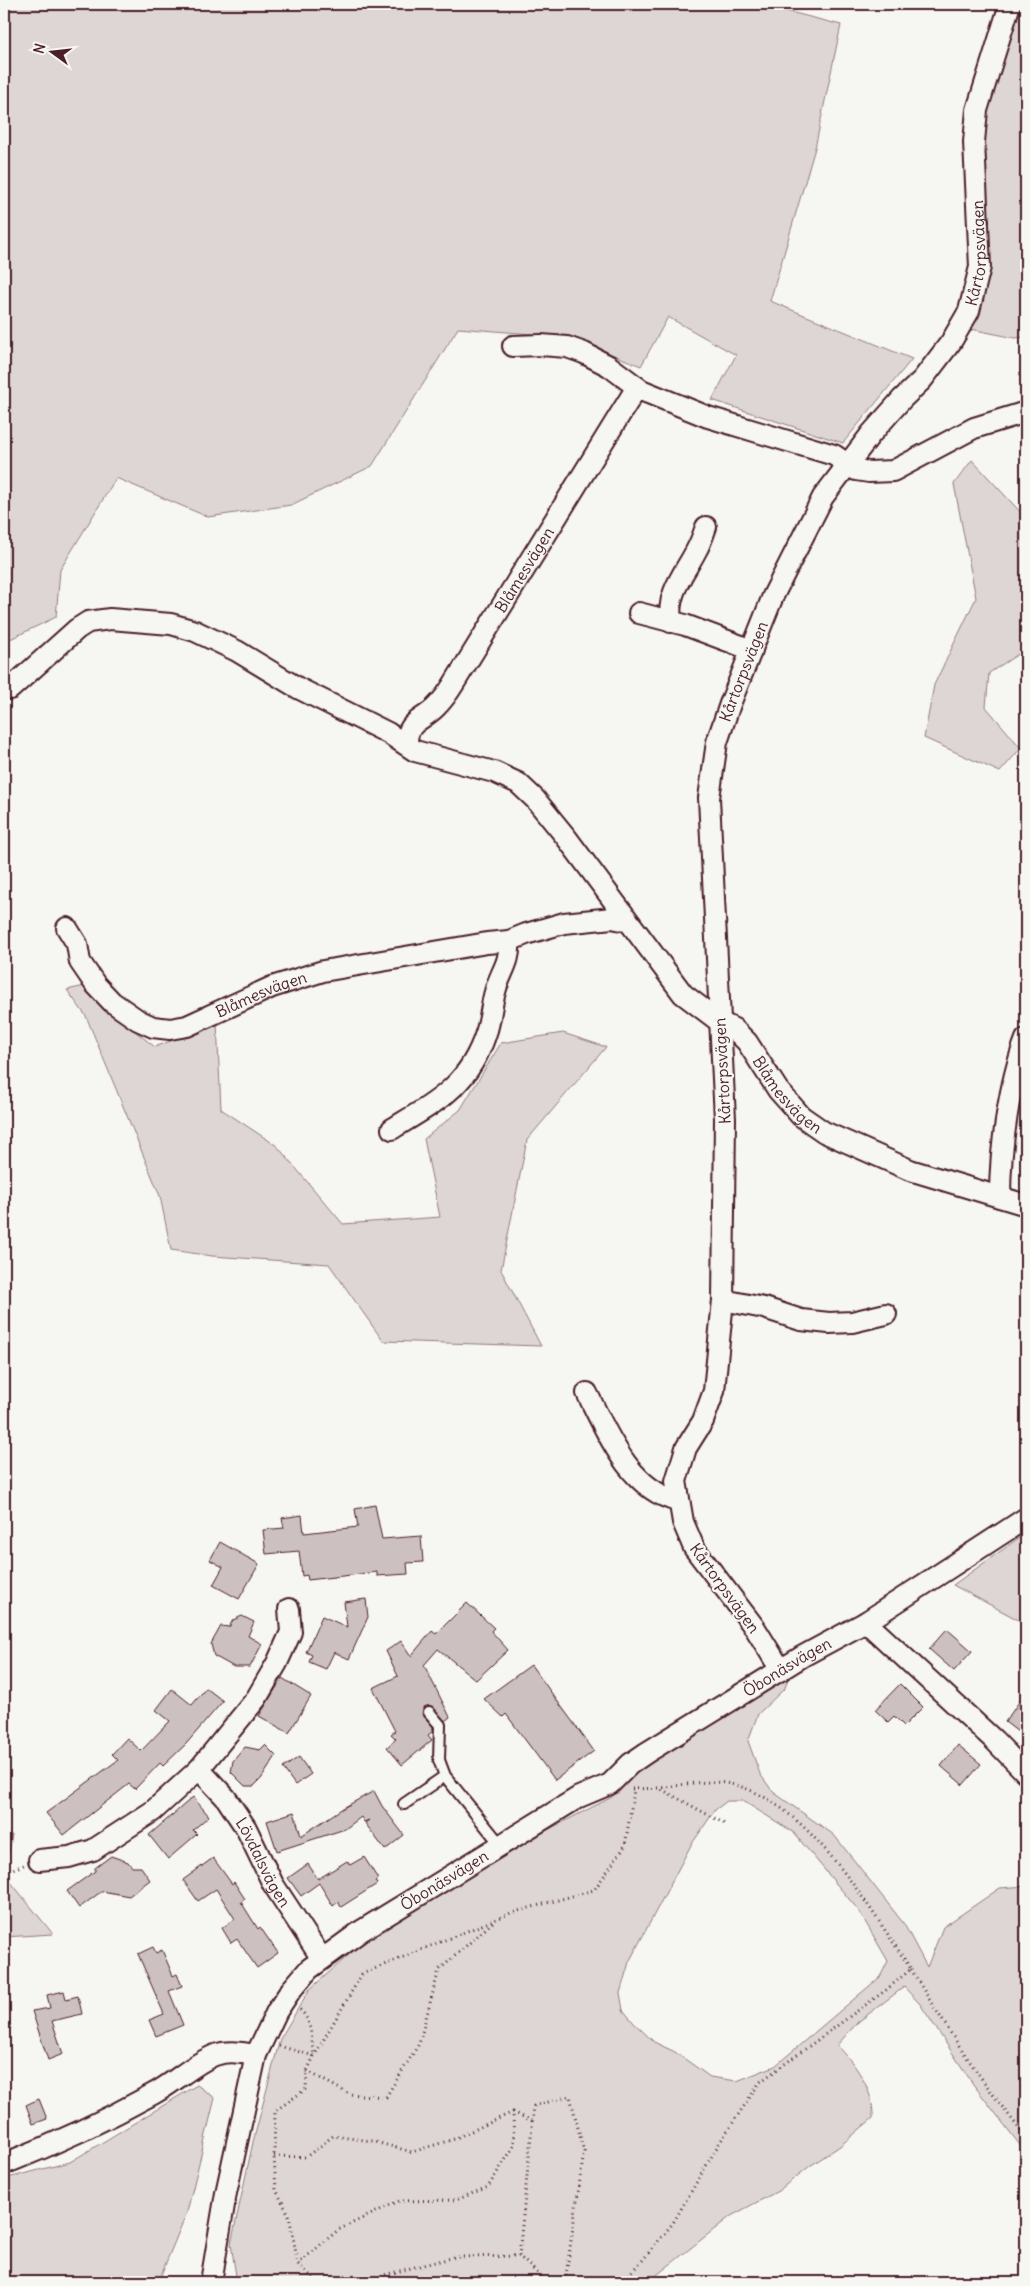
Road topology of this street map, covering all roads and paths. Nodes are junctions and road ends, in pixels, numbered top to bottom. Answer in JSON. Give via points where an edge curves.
{"nodes":[{"id":1,"x":1010,"y":4,"type":"edge"},
{"id":2,"x":513,"y":346,"type":"dead end"},
{"id":3,"x":637,"y":387,"type":"junction"},
{"id":4,"x":1026,"y":412,"type":"edge"},
{"id":5,"x":847,"y":463,"type":"junction"},
{"id":6,"x":706,"y":527,"type":"dead end"},
{"id":7,"x":639,"y":613,"type":"dead end"},
{"id":8,"x":671,"y":622,"type":"junction"},
{"id":9,"x":752,"y":650,"type":"junction"},
{"id":10,"x":10,"y":689,"type":"dead end"},
{"id":11,"x":407,"y":745,"type":"junction"},
{"id":12,"x":627,"y":921,"type":"junction"},
{"id":13,"x":67,"y":928,"type":"dead end"},
{"id":14,"x":509,"y":941,"type":"junction"},
{"id":15,"x":720,"y":1022,"type":"junction"},
{"id":16,"x":1026,"y":1039,"type":"edge"},
{"id":17,"x":392,"y":1129,"type":"dead end"},
{"id":18,"x":1000,"y":1197,"type":"junction"},
{"id":19,"x":1026,"y":1205,"type":"edge"},
{"id":20,"x":723,"y":1300,"type":"junction"},
{"id":21,"x":886,"y":1314,"type":"dead end"},
{"id":22,"x":587,"y":1393,"type":"dead end"},
{"id":23,"x":678,"y":1501,"type":"junction"},
{"id":24,"x":1026,"y":1518,"type":"edge"},
{"id":25,"x":289,"y":1609,"type":"dead end"},
{"id":26,"x":866,"y":1622,"type":"junction"},
{"id":27,"x":781,"y":1670,"type":"junction"},
{"id":28,"x":428,"y":1712,"type":"dead end"},
{"id":29,"x":199,"y":1769,"type":"junction"},
{"id":30,"x":1026,"y":1773,"type":"edge"},
{"id":31,"x":445,"y":1776,"type":"junction"},
{"id":32,"x":610,"y":1784,"type":"junction"},
{"id":33,"x":659,"y":1788,"type":"junction"},
{"id":34,"x":634,"y":1790,"type":"junction"},
{"id":35,"x":404,"y":1804,"type":"dead end"},
{"id":36,"x":725,"y":1824,"type":"dead end"},
{"id":37,"x":500,"y":1844,"type":"junction"},
{"id":38,"x":39,"y":1860,"type":"dead end"},
{"id":39,"x":495,"y":1920,"type":"junction"},
{"id":40,"x":322,"y":1959,"type":"junction"},
{"id":41,"x":911,"y":1969,"type":"junction"},
{"id":42,"x":285,"y":2002,"type":"junction"},
{"id":43,"x":258,"y":2051,"type":"junction"},
{"id":44,"x":314,"y":2056,"type":"junction"},
{"id":45,"x":307,"y":2071,"type":"junction"},
{"id":46,"x":513,"y":2112,"type":"junction"},
{"id":47,"x":532,"y":2121,"type":"junction"},
{"id":48,"x":1026,"y":2137,"type":"edge"},
{"id":49,"x":274,"y":2156,"type":"junction"},
{"id":50,"x":4,"y":2164,"type":"edge"},
{"id":51,"x":519,"y":2256,"type":"junction"},
{"id":52,"x":298,"y":2264,"type":"junction"},
{"id":53,"x":210,"y":2282,"type":"edge"},
{"id":54,"x":317,"y":2282,"type":"edge"},
{"id":55,"x":356,"y":2282,"type":"edge"},
{"id":56,"x":547,"y":2282,"type":"edge"},
{"id":57,"x":565,"y":2282,"type":"edge"},
{"id":58,"x":621,"y":2282,"type":"edge"}],
"edges":[{"from":1,"to":5,"type":"street","name":"Kårtorpsvägen","via":[[977,110],[974,142],[980,267],[969,311],[951,342],[922,380]]},
{"from":2,"to":3,"type":"street","via":[[541,344],[566,347],[609,366]]},
{"from":3,"to":5,"type":"street","via":[[708,417],[834,455]]},
{"from":3,"to":11,"type":"street","name":"Blåmesvägen","via":[[453,685],[437,707],[413,724],[406,734]]},
{"from":4,"to":5,"type":"street","via":[[974,428],[893,471],[856,470]]},
{"from":5,"to":9,"type":"street","name":"Kårtorpsvägen","via":[[823,497],[799,542]]},
{"from":6,"to":8,"type":"street","via":[[675,587]]},
{"from":7,"to":8,"type":"street"},
{"from":8,"to":9,"type":"street"},
{"from":9,"to":15,"type":"street","name":"Kårtorpsvägen","via":[[717,742],[709,798]]},
{"from":10,"to":11,"type":"street","name":"Blåmesvägen","via":[[88,622],[110,619],[171,624],[195,631],[237,651],[298,688]]},
{"from":11,"to":12,"type":"street","name":"Blåmesvägen","via":[[424,754],[494,772],[518,784],[536,799]]},
{"from":12,"to":14,"type":"street","name":"Blåmesvägen","via":[[612,918],[564,924]]},
{"from":12,"to":15,"type":"street","name":"Blåmesvägen","via":[[683,994]]},
{"from":13,"to":14,"type":"street","name":"Blåmesvägen","via":[[77,944],[80,962],[112,1002],[153,1027],[170,1029],[187,1026],[272,987],[322,971]]},
{"from":14,"to":17,"type":"street","via":[[510,954],[495,991],[486,1034],[478,1052],[455,1087],[438,1102]]},
{"from":15,"to":18,"type":"street","name":"Blåmesvägen","via":[[748,1042],[778,1090],[801,1116],[824,1132],[910,1170]]},
{"from":15,"to":20,"type":"street","name":"Kårtorpsvägen","via":[[725,1119]]},
{"from":16,"to":18,"type":"street","via":[[1012,1082]]},
{"from":18,"to":19,"type":"street","name":"Blåmesvägen"},
{"from":20,"to":21,"type":"street","via":[[801,1320],[829,1323],[852,1322]]},
{"from":20,"to":23,"type":"street","name":"Kårtorpsvägen","via":[[714,1391],[680,1466],[676,1481]]},
{"from":22,"to":23,"type":"street","via":[[632,1472],[650,1489]]},
{"from":23,"to":27,"type":"street","name":"Kårtorpsvägen","via":[[694,1548],[755,1628]]},
{"from":24,"to":26,"type":"street","name":"Öbonäsvägen"},
{"from":25,"to":29,"type":"street","via":[[290,1632],[277,1663],[256,1699]]},
{"from":26,"to":27,"type":"street","name":"Öbonäsvägen"},
{"from":26,"to":30,"type":"street"},
{"from":27,"to":32,"type":"street","name":"Öbonäsvägen","via":[[646,1753]]},
{"from":28,"to":31,"type":"lane","via":[[440,1725],[439,1760]]},
{"from":29,"to":38,"type":"street","via":[[153,1811],[93,1850],[69,1857]]},
{"from":29,"to":40,"type":"street","name":"Lövdalsvägen","via":[[226,1798],[246,1828],[273,1884]]},
{"from":31,"to":35,"type":"lane"},
{"from":31,"to":37,"type":"lane"},
{"from":32,"to":34,"type":"path"},
{"from":32,"to":37,"type":"street","name":"Öbonäsvägen","via":[[579,1797]]},
{"from":33,"to":34,"type":"path"},
{"from":33,"to":36,"type":"path"},
{"from":33,"to":41,"type":"path","via":[[709,1782],[731,1784],[782,1809],[838,1862]]},
{"from":34,"to":39,"type":"path","via":[[625,1846],[594,1890]]},
{"from":37,"to":40,"type":"street","name":"Öbonäsvägen","via":[[360,1931]]},
{"from":39,"to":44,"type":"path","via":[[362,1974]]},
{"from":39,"to":45,"type":"path","via":[[439,1970],[419,2044],[386,2097],[348,2094]]},
{"from":40,"to":42,"type":"street","name":"Öbonäsvägen","via":[[309,1969]]},
{"from":41,"to":48,"type":"path","via":[[948,2030]]},
{"from":41,"to":58,"type":"path","via":[[760,2082],[720,2142],[673,2223],[642,2262]]},
{"from":42,"to":43,"type":"street","name":"Öbonäsvägen","via":[[277,2011]]},
{"from":42,"to":44,"type":"path","via":[[304,2013],[310,2026]]},
{"from":43,"to":44,"type":"path","via":[[272,2044]]},
{"from":43,"to":50,"type":"street","via":[[228,2051],[213,2056],[155,2093],[97,2124]]},
{"from":43,"to":53,"type":"street","name":"Öbonäsvägen"},
{"from":44,"to":45,"type":"path"},
{"from":45,"to":49,"type":"path","via":[[306,2090],[275,2110]]},
{"from":46,"to":47,"type":"path"},
{"from":46,"to":49,"type":"path","via":[[454,2139],[412,2152],[372,2141],[333,2136],[306,2157]]},
{"from":46,"to":52,"type":"path","via":[[514,2146],[488,2187],[456,2200],[399,2201],[338,2230]]},
{"from":47,"to":51,"type":"path"},
{"from":47,"to":57,"type":"path","via":[[534,2106],[570,2096],[584,2152]]},
{"from":49,"to":52,"type":"path","via":[[276,2190],[289,2215]]},
{"from":51,"to":55,"type":"path","via":[[456,2257]]},
{"from":51,"to":56,"type":"path"},
{"from":52,"to":54,"type":"path"}]}
